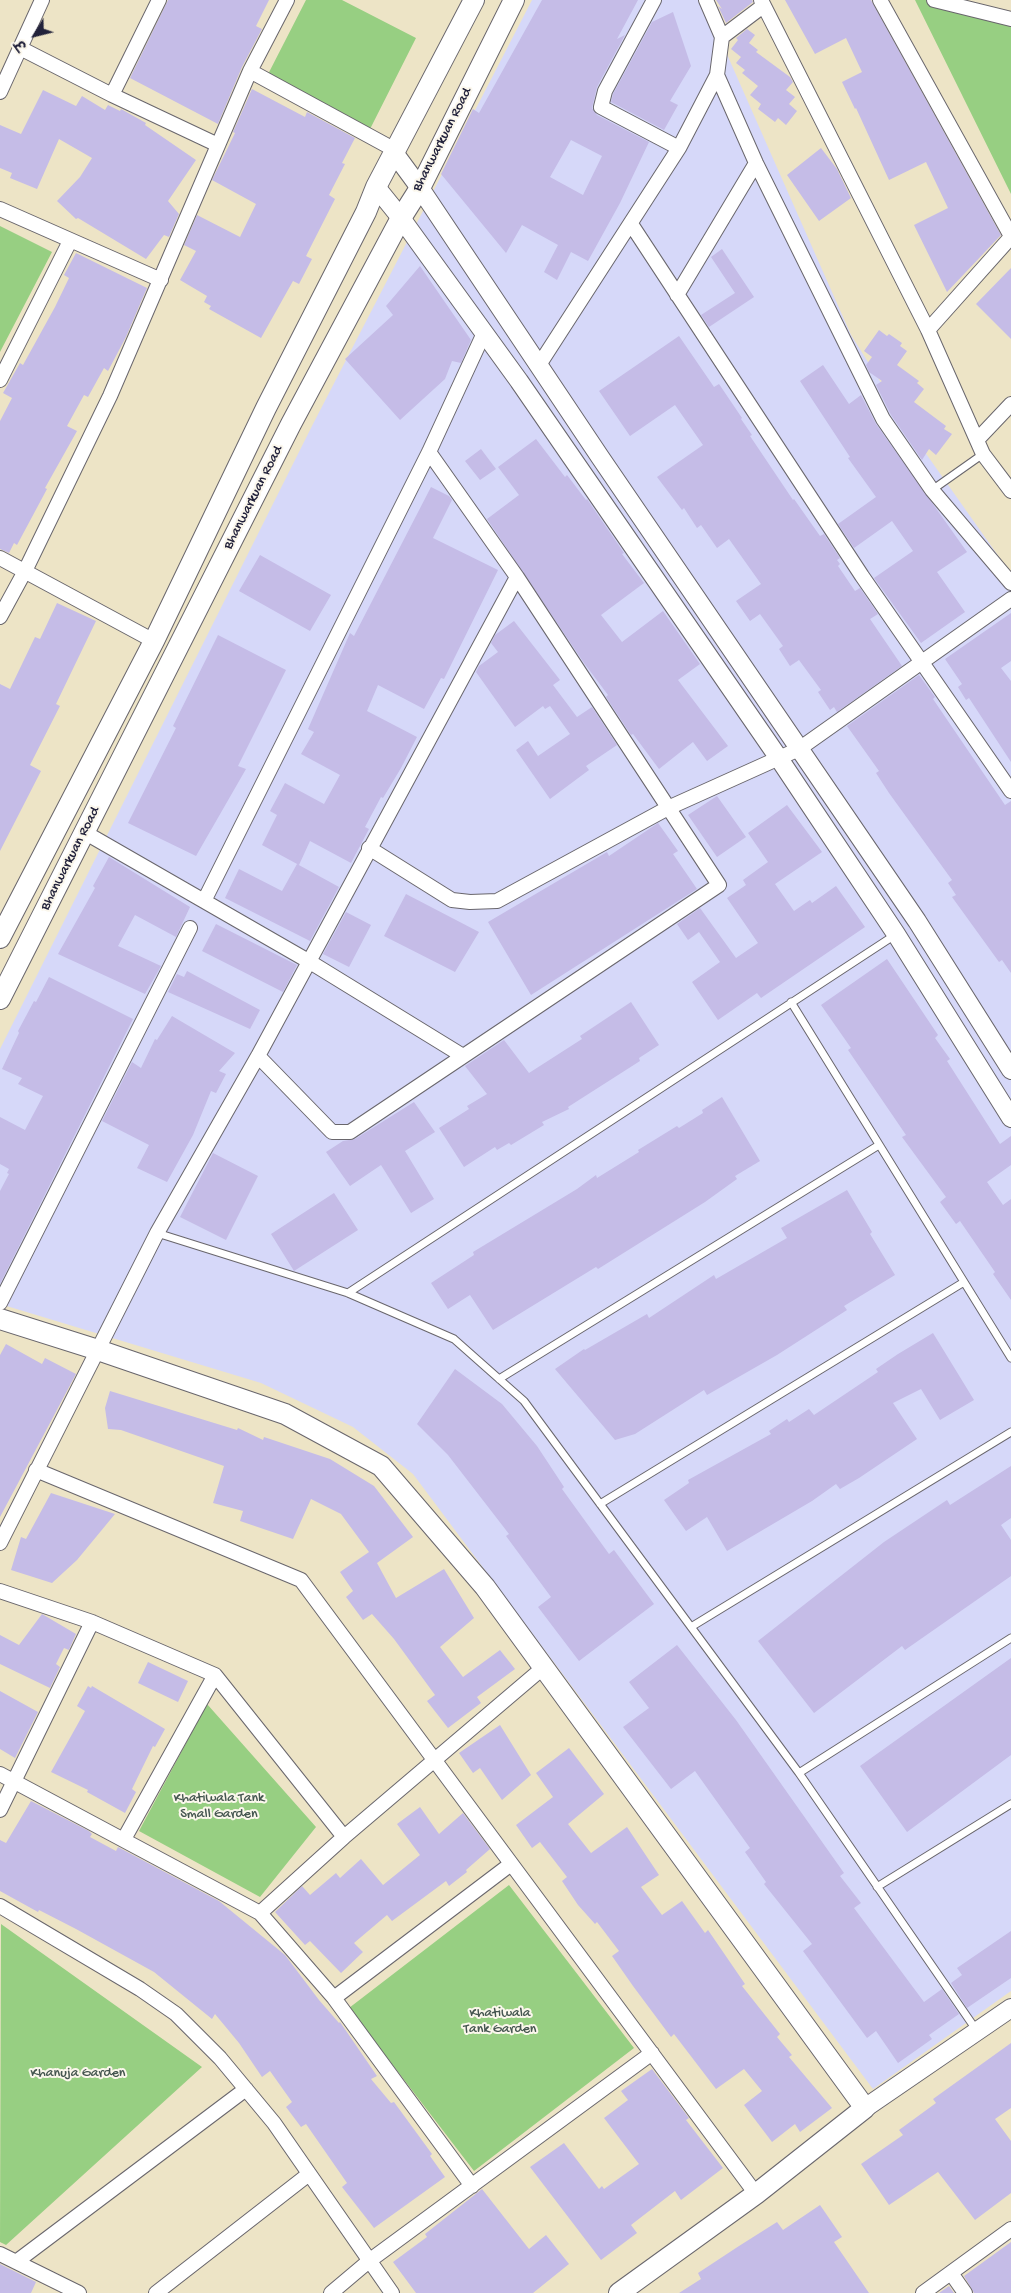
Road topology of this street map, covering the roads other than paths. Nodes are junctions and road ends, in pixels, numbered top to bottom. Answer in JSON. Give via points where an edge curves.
{"nodes":[{"id":1,"x":42,"y":0,"type":"edge"},
{"id":2,"x":159,"y":0,"type":"edge"},
{"id":3,"x":287,"y":0,"type":"edge"},
{"id":4,"x":474,"y":0,"type":"edge"},
{"id":5,"x":514,"y":0,"type":"edge"},
{"id":6,"x":654,"y":0,"type":"edge"},
{"id":7,"x":706,"y":0,"type":"edge"},
{"id":8,"x":880,"y":0,"type":"edge"},
{"id":9,"x":934,"y":0,"type":"edge"},
{"id":10,"x":762,"y":3,"type":"edge"},
{"id":11,"x":1011,"y":19,"type":"edge"},
{"id":12,"x":722,"y":37,"type":"junction"},
{"id":13,"x":20,"y":48,"type":"junction"},
{"id":14,"x":250,"y":71,"type":"junction"},
{"id":15,"x":716,"y":74,"type":"junction"},
{"id":16,"x":0,"y":92,"type":"edge"},
{"id":17,"x":112,"y":95,"type":"junction"},
{"id":18,"x":218,"y":145,"type":"junction"},
{"id":19,"x":679,"y":148,"type":"junction"},
{"id":20,"x":396,"y":153,"type":"junction"},
{"id":21,"x":756,"y":163,"type":"junction"},
{"id":22,"x":376,"y":187,"type":"junction"},
{"id":23,"x":420,"y":188,"type":"junction"},
{"id":24,"x":0,"y":210,"type":"edge"},
{"id":25,"x":401,"y":218,"type":"junction"},
{"id":26,"x":631,"y":224,"type":"junction"},
{"id":27,"x":1011,"y":237,"type":"edge"},
{"id":28,"x":70,"y":241,"type":"junction"},
{"id":29,"x":161,"y":280,"type":"junction"},
{"id":30,"x":677,"y":295,"type":"junction"},
{"id":31,"x":928,"y":330,"type":"junction"},
{"id":32,"x":484,"y":333,"type":"junction"},
{"id":33,"x":539,"y":365,"type":"junction"},
{"id":34,"x":0,"y":380,"type":"edge"},
{"id":35,"x":1011,"y":404,"type":"edge"},
{"id":36,"x":977,"y":440,"type":"junction"},
{"id":37,"x":429,"y":452,"type":"junction"},
{"id":38,"x":983,"y":454,"type":"junction"},
{"id":39,"x":932,"y":490,"type":"junction"},
{"id":40,"x":1011,"y":491,"type":"edge"},
{"id":41,"x":0,"y":558,"type":"edge"},
{"id":42,"x":25,"y":571,"type":"junction"},
{"id":43,"x":517,"y":577,"type":"junction"},
{"id":44,"x":1011,"y":582,"type":"edge"},
{"id":45,"x":1011,"y":599,"type":"edge"},
{"id":46,"x":0,"y":617,"type":"edge"},
{"id":47,"x":154,"y":640,"type":"junction"},
{"id":48,"x":923,"y":662,"type":"junction"},
{"id":49,"x":799,"y":749,"type":"junction"},
{"id":50,"x":778,"y":757,"type":"junction"},
{"id":51,"x":1011,"y":791,"type":"edge"},
{"id":52,"x":668,"y":808,"type":"junction"},
{"id":53,"x":84,"y":832,"type":"junction"},
{"id":54,"x":369,"y":848,"type":"junction"},
{"id":55,"x":204,"y":901,"type":"junction"},
{"id":56,"x":190,"y":928,"type":"dead end"},
{"id":57,"x":896,"y":934,"type":"junction"},
{"id":58,"x":0,"y":938,"type":"edge"},
{"id":59,"x":310,"y":962,"type":"junction"},
{"id":60,"x":0,"y":999,"type":"edge"},
{"id":61,"x":792,"y":1002,"type":"junction"},
{"id":62,"x":258,"y":1056,"type":"junction"},
{"id":63,"x":463,"y":1056,"type":"junction"},
{"id":64,"x":1011,"y":1070,"type":"edge"},
{"id":65,"x":1011,"y":1118,"type":"edge"},
{"id":66,"x":879,"y":1144,"type":"junction"},
{"id":67,"x":157,"y":1233,"type":"junction"},
{"id":68,"x":964,"y":1282,"type":"junction"},
{"id":69,"x":348,"y":1293,"type":"junction"},
{"id":70,"x":0,"y":1303,"type":"edge"},
{"id":71,"x":0,"y":1319,"type":"edge"},
{"id":72,"x":98,"y":1350,"type":"junction"},
{"id":73,"x":1011,"y":1358,"type":"edge"},
{"id":74,"x":499,"y":1379,"type":"junction"},
{"id":75,"x":1011,"y":1432,"type":"edge"},
{"id":76,"x":36,"y":1470,"type":"junction"},
{"id":77,"x":600,"y":1504,"type":"junction"},
{"id":78,"x":0,"y":1543,"type":"edge"},
{"id":79,"x":0,"y":1591,"type":"edge"},
{"id":80,"x":92,"y":1622,"type":"junction"},
{"id":81,"x":691,"y":1627,"type":"junction"},
{"id":82,"x":1011,"y":1638,"type":"edge"},
{"id":83,"x":544,"y":1667,"type":"junction"},
{"id":84,"x":215,"y":1676,"type":"junction"},
{"id":85,"x":434,"y":1761,"type":"junction"},
{"id":86,"x":799,"y":1773,"type":"junction"},
{"id":87,"x":0,"y":1774,"type":"edge"},
{"id":88,"x":14,"y":1781,"type":"junction"},
{"id":89,"x":1011,"y":1804,"type":"edge"},
{"id":90,"x":0,"y":1810,"type":"edge"},
{"id":91,"x":344,"y":1837,"type":"junction"},
{"id":92,"x":124,"y":1839,"type":"junction"},
{"id":93,"x":511,"y":1864,"type":"junction"},
{"id":94,"x":877,"y":1887,"type":"junction"},
{"id":95,"x":0,"y":1906,"type":"edge"},
{"id":96,"x":260,"y":1913,"type":"junction"},
{"id":97,"x":334,"y":1998,"type":"junction"},
{"id":98,"x":1011,"y":2008,"type":"edge"},
{"id":99,"x":978,"y":2031,"type":"junction"},
{"id":100,"x":652,"y":2053,"type":"junction"},
{"id":101,"x":246,"y":2089,"type":"junction"},
{"id":102,"x":864,"y":2108,"type":"junction"},
{"id":103,"x":309,"y":2174,"type":"junction"},
{"id":104,"x":472,"y":2186,"type":"junction"},
{"id":105,"x":756,"y":2194,"type":"junction"},
{"id":106,"x":1011,"y":2229,"type":"edge"},
{"id":107,"x":0,"y":2254,"type":"edge"},
{"id":108,"x":369,"y":2261,"type":"junction"},
{"id":109,"x":16,"y":2262,"type":"junction"},
{"id":110,"x":951,"y":2273,"type":"junction"},
{"id":111,"x":79,"y":2293,"type":"edge"},
{"id":112,"x":156,"y":2293,"type":"edge"},
{"id":113,"x":332,"y":2293,"type":"edge"},
{"id":114,"x":392,"y":2293,"type":"edge"},
{"id":115,"x":619,"y":2293,"type":"edge"},
{"id":116,"x":923,"y":2293,"type":"edge"},
{"id":117,"x":965,"y":2293,"type":"edge"}],
"edges":[{"from":1,"to":13,"type":"street"},
{"from":2,"to":17,"type":"street"},
{"from":3,"to":14,"type":"street"},
{"from":4,"to":20,"type":"main road","name":"Bhanwarkuan Road"},
{"from":5,"to":23,"type":"main road","name":"Bhanwarkuan Road"},
{"from":6,"to":19,"type":"street","via":[[605,91],[601,107]]},
{"from":7,"to":12,"type":"street"},
{"from":8,"to":27,"type":"street"},
{"from":9,"to":11,"type":"street"},
{"from":10,"to":12,"type":"street"},
{"from":10,"to":31,"type":"street"},
{"from":12,"to":15,"type":"street"},
{"from":13,"to":16,"type":"street"},
{"from":13,"to":17,"type":"street"},
{"from":14,"to":18,"type":"street"},
{"from":14,"to":20,"type":"street"},
{"from":15,"to":19,"type":"street"},
{"from":15,"to":21,"type":"street"},
{"from":17,"to":18,"type":"street"},
{"from":18,"to":29,"type":"street"},
{"from":19,"to":26,"type":"street"},
{"from":20,"to":22,"type":"main road","name":"Bhanwarkuan Road"},
{"from":20,"to":23,"type":"street"},
{"from":21,"to":30,"type":"street"},
{"from":21,"to":39,"type":"street","via":[[883,419]]},
{"from":22,"to":25,"type":"street"},
{"from":22,"to":47,"type":"main road","name":"Bhanwarkuan Road"},
{"from":23,"to":25,"type":"main road","name":"Bhanwarkuan Road"},
{"from":23,"to":33,"type":"street"},
{"from":24,"to":28,"type":"street"},
{"from":25,"to":32,"type":"street"},
{"from":25,"to":53,"type":"main road","name":"Bhanwarkuan Road","via":[[291,424]]},
{"from":26,"to":30,"type":"street"},
{"from":26,"to":33,"type":"street"},
{"from":27,"to":31,"type":"street"},
{"from":28,"to":29,"type":"street"},
{"from":28,"to":34,"type":"street"},
{"from":29,"to":42,"type":"street","via":[[110,396]]},
{"from":30,"to":48,"type":"street","via":[[862,576]]},
{"from":31,"to":36,"type":"street"},
{"from":32,"to":37,"type":"street"},
{"from":32,"to":50,"type":"street"},
{"from":33,"to":49,"type":"street"},
{"from":35,"to":36,"type":"street"},
{"from":36,"to":38,"type":"street"},
{"from":37,"to":43,"type":"street"},
{"from":37,"to":55,"type":"street"},
{"from":38,"to":39,"type":"lane"},
{"from":38,"to":40,"type":"street"},
{"from":39,"to":44,"type":"street"},
{"from":41,"to":42,"type":"street"},
{"from":42,"to":46,"type":"street"},
{"from":42,"to":47,"type":"street"},
{"from":43,"to":52,"type":"street"},
{"from":43,"to":54,"type":"street"},
{"from":45,"to":48,"type":"street"},
{"from":47,"to":58,"type":"main road","name":"Bhanwarkuan Road"},
{"from":48,"to":49,"type":"street"},
{"from":48,"to":51,"type":"street"},
{"from":49,"to":50,"type":"street"},
{"from":49,"to":64,"type":"street","via":[[916,921]]},
{"from":50,"to":52,"type":"street"},
{"from":50,"to":57,"type":"street"},
{"from":52,"to":54,"type":"street","via":[[497,901],[452,900]]},
{"from":52,"to":63,"type":"street","via":[[719,885]]},
{"from":53,"to":55,"type":"street"},
{"from":53,"to":60,"type":"main road","name":"Bhanwarkuan Road"},
{"from":54,"to":59,"type":"street"},
{"from":55,"to":59,"type":"street"},
{"from":56,"to":70,"type":"street"},
{"from":57,"to":61,"type":"lane"},
{"from":57,"to":65,"type":"street"},
{"from":59,"to":62,"type":"street"},
{"from":59,"to":63,"type":"street"},
{"from":61,"to":66,"type":"lane"},
{"from":61,"to":69,"type":"lane"},
{"from":62,"to":63,"type":"street","via":[[332,1132],[342,1133],[350,1132]]},
{"from":62,"to":67,"type":"street"},
{"from":66,"to":68,"type":"lane"},
{"from":66,"to":74,"type":"lane"},
{"from":67,"to":69,"type":"lane"},
{"from":67,"to":72,"type":"street"},
{"from":68,"to":73,"type":"lane"},
{"from":68,"to":77,"type":"lane"},
{"from":69,"to":74,"type":"lane","via":[[454,1340]]},
{"from":71,"to":72,"type":"main road"},
{"from":72,"to":76,"type":"street"},
{"from":72,"to":83,"type":"main road","via":[[285,1414],[381,1466],[485,1587]]},
{"from":74,"to":77,"type":"lane","via":[[524,1401]]},
{"from":75,"to":81,"type":"lane"},
{"from":76,"to":78,"type":"street"},
{"from":76,"to":85,"type":"street","via":[[301,1580]]},
{"from":77,"to":81,"type":"lane"},
{"from":79,"to":80,"type":"street"},
{"from":80,"to":84,"type":"street"},
{"from":80,"to":88,"type":"street"},
{"from":81,"to":86,"type":"lane"},
{"from":82,"to":86,"type":"lane"},
{"from":83,"to":85,"type":"street"},
{"from":83,"to":102,"type":"main road"},
{"from":84,"to":91,"type":"street"},
{"from":84,"to":92,"type":"street"},
{"from":85,"to":91,"type":"street"},
{"from":85,"to":93,"type":"street"},
{"from":86,"to":94,"type":"lane"},
{"from":87,"to":88,"type":"street"},
{"from":88,"to":90,"type":"street"},
{"from":88,"to":92,"type":"street"},
{"from":89,"to":94,"type":"lane"},
{"from":91,"to":96,"type":"street"},
{"from":92,"to":96,"type":"street"},
{"from":93,"to":97,"type":"street"},
{"from":93,"to":100,"type":"street"},
{"from":94,"to":99,"type":"lane"},
{"from":95,"to":101,"type":"street","via":[[176,2014]]},
{"from":96,"to":97,"type":"street"},
{"from":97,"to":104,"type":"street"},
{"from":98,"to":99,"type":"street"},
{"from":99,"to":102,"type":"street"},
{"from":100,"to":104,"type":"street"},
{"from":100,"to":105,"type":"street"},
{"from":101,"to":103,"type":"street"},
{"from":101,"to":109,"type":"street"},
{"from":102,"to":105,"type":"main road"},
{"from":103,"to":108,"type":"street"},
{"from":103,"to":112,"type":"street"},
{"from":104,"to":108,"type":"street"},
{"from":105,"to":115,"type":"main road"},
{"from":106,"to":110,"type":"street"},
{"from":107,"to":109,"type":"street"},
{"from":108,"to":113,"type":"street"},
{"from":108,"to":114,"type":"street"},
{"from":109,"to":111,"type":"street"},
{"from":110,"to":116,"type":"street"},
{"from":110,"to":117,"type":"street"}]}
